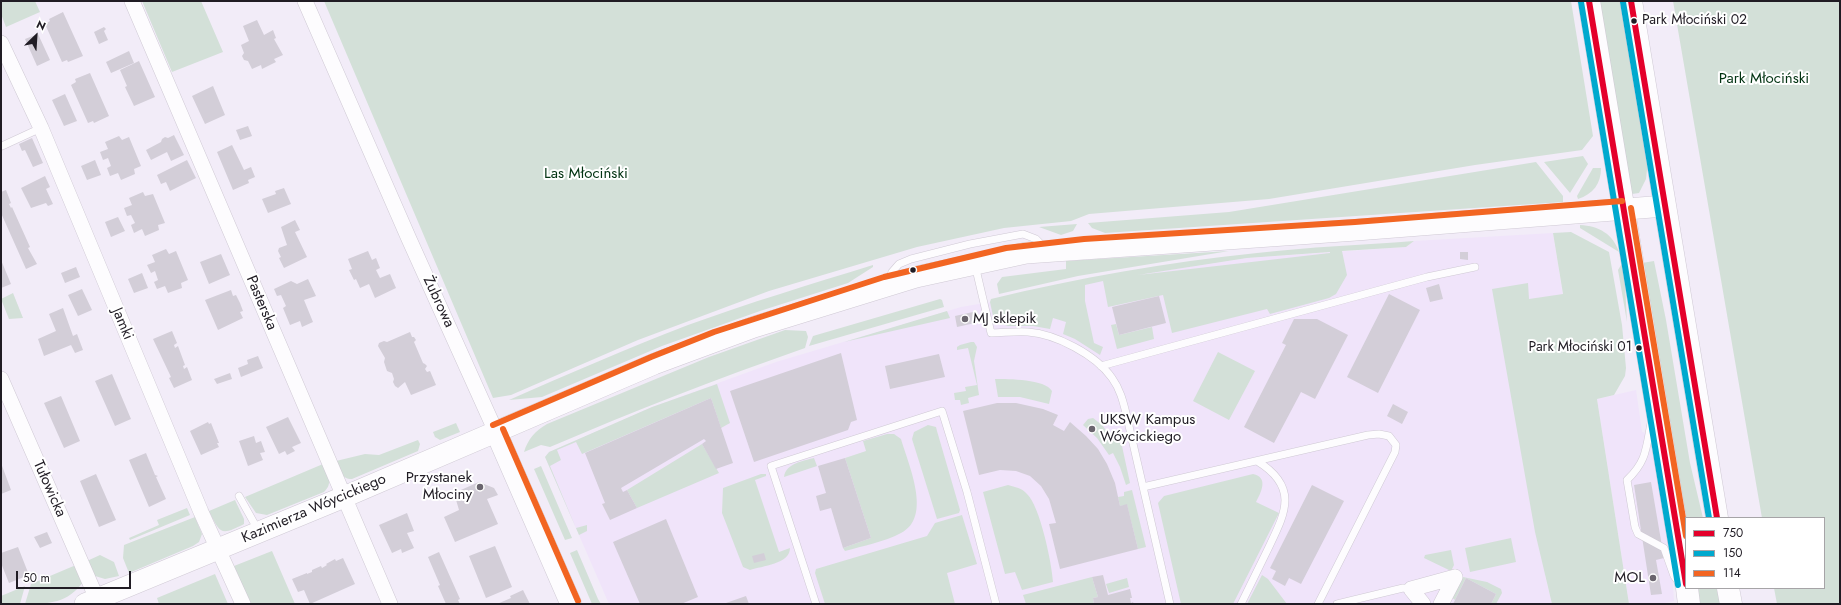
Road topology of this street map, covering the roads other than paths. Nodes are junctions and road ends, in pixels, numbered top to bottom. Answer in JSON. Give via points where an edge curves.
{"nodes":[{"id":1,"x":132,"y":1,"type":"edge"},
{"id":2,"x":305,"y":1,"type":"edge"},
{"id":3,"x":1589,"y":1,"type":"edge"},
{"id":4,"x":1631,"y":1,"type":"edge"},
{"id":5,"x":1,"y":43,"type":"edge"},
{"id":6,"x":41,"y":128,"type":"junction"},
{"id":7,"x":2,"y":146,"type":"dead end"},
{"id":8,"x":1665,"y":206,"type":"junction"},
{"id":9,"x":1623,"y":209,"type":"junction"},
{"id":10,"x":1048,"y":251,"type":"junction"},
{"id":11,"x":974,"y":264,"type":"junction"},
{"id":12,"x":1475,"y":267,"type":"dead end"},
{"id":13,"x":886,"y":285,"type":"junction"},
{"id":14,"x":1101,"y":366,"type":"junction"},
{"id":15,"x":1,"y":379,"type":"edge"},
{"id":16,"x":1656,"y":401,"type":"junction"},
{"id":17,"x":496,"y":432,"type":"junction"},
{"id":18,"x":1257,"y":461,"type":"junction"},
{"id":19,"x":1143,"y":487,"type":"junction"},
{"id":20,"x":239,"y":496,"type":"dead end"},
{"id":21,"x":344,"y":497,"type":"junction"},
{"id":22,"x":1717,"y":517,"type":"edge"},
{"id":23,"x":259,"y":532,"type":"junction"},
{"id":24,"x":219,"y":548,"type":"junction"},
{"id":25,"x":1685,"y":580,"type":"edge"},
{"id":26,"x":1411,"y":589,"type":"junction"},
{"id":27,"x":1728,"y":589,"type":"edge"},
{"id":28,"x":1687,"y":592,"type":"edge"},
{"id":29,"x":91,"y":601,"type":"edge"},
{"id":30,"x":243,"y":604,"type":"edge"},
{"id":31,"x":390,"y":604,"type":"edge"},
{"id":32,"x":571,"y":604,"type":"edge"},
{"id":33,"x":816,"y":604,"type":"edge"},
{"id":34,"x":996,"y":604,"type":"edge"},
{"id":35,"x":1170,"y":604,"type":"edge"},
{"id":36,"x":1241,"y":604,"type":"edge"},
{"id":37,"x":1318,"y":604,"type":"edge"},
{"id":38,"x":1337,"y":604,"type":"edge"},
{"id":39,"x":1423,"y":604,"type":"edge"},
{"id":40,"x":1441,"y":604,"type":"edge"},
{"id":41,"x":1731,"y":604,"type":"edge"}],
"edges":[{"from":1,"to":21,"type":"street","name":"Pasterska"},
{"from":2,"to":17,"type":"street","name":"Żubrowa"},
{"from":3,"to":9,"type":"highway"},
{"from":4,"to":8,"type":"highway"},
{"from":5,"to":6,"type":"street","name":"Jamki"},
{"from":6,"to":7,"type":"lane"},
{"from":6,"to":24,"type":"street","name":"Jamki","via":[[201,512]]},
{"from":8,"to":9,"type":"street","name":"Kazimierza Wóycickiego"},
{"from":8,"to":22,"type":"highway"},
{"from":9,"to":10,"type":"street","name":"Kazimierza Wóycickiego"},
{"from":9,"to":16,"type":"highway"},
{"from":10,"to":11,"type":"street","name":"Kazimierza Wóycickiego"},
{"from":10,"to":13,"type":"lane","via":[[1036,239],[1023,234],[970,244],[899,264]]},
{"from":11,"to":13,"type":"street","name":"Kazimierza Wóycickiego"},
{"from":11,"to":14,"type":"lane","via":[[991,333],[1028,332],[1050,336],[1079,349]]},
{"from":12,"to":14,"type":"lane","via":[[1427,277]]},
{"from":13,"to":17,"type":"street","name":"Kazimierza Wóycickiego","via":[[716,340]]},
{"from":14,"to":19,"type":"lane","via":[[1111,377],[1122,398]]},
{"from":15,"to":29,"type":"street","name":"Tułowicka"},
{"from":16,"to":25,"type":"highway"},
{"from":16,"to":28,"type":"lane","via":[[1646,453],[1639,467],[1627,480],[1638,534],[1664,548],[1674,576]]},
{"from":17,"to":21,"type":"street","name":"Kazimierza Wóycickiego"},
{"from":17,"to":32,"type":"street","name":"Żubrowa"},
{"from":18,"to":19,"type":"lane"},
{"from":18,"to":36,"type":"lane","via":[[1278,479],[1286,508]]},
{"from":18,"to":37,"type":"lane","via":[[1368,435],[1384,434],[1394,442],[1395,452]]},
{"from":19,"to":35,"type":"lane"},
{"from":20,"to":23,"type":"lane"},
{"from":21,"to":23,"type":"street","name":"Kazimierza Wóycickiego"},
{"from":21,"to":31,"type":"street","name":"Pasterska"},
{"from":23,"to":24,"type":"street","name":"Kazimierza Wóycickiego"},
{"from":24,"to":29,"type":"street","name":"Kazimierza Wóycickiego"},
{"from":24,"to":30,"type":"street","name":"Jamki"},
{"from":26,"to":38,"type":"lane","via":[[1403,588]]},
{"from":26,"to":39,"type":"street"},
{"from":26,"to":40,"type":"street","via":[[1455,577]]},
{"from":27,"to":41,"type":"highway"},
{"from":33,"to":34,"type":"lane","via":[[770,466],[942,411],[967,492]]}]}
